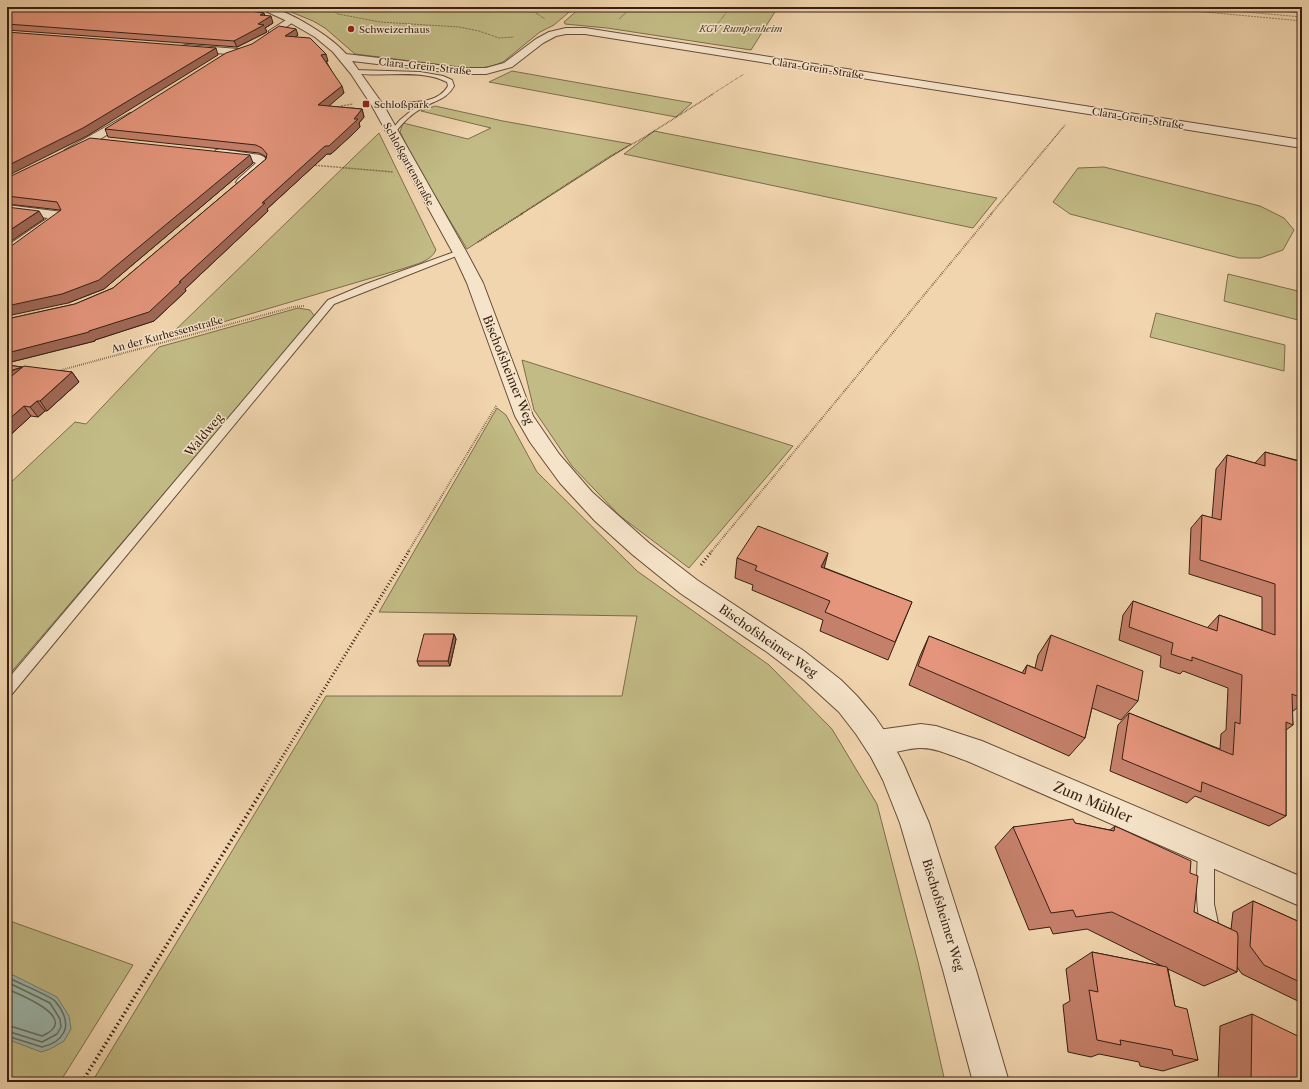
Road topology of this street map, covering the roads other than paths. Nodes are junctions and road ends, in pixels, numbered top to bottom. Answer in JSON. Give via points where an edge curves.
{"nodes":[{"id":1,"x":261,"y":7,"type":"edge"},
{"id":2,"x":292,"y":20,"type":"junction"},
{"id":3,"x":272,"y":33,"type":"joint"},
{"id":4,"x":260,"y":40,"type":"edge"},
{"id":5,"x":176,"y":47,"type":"edge"},
{"id":6,"x":343,"y":57,"type":"junction"},
{"id":7,"x":218,"y":62,"type":"edge"},
{"id":8,"x":355,"y":72,"type":"junction"},
{"id":9,"x":429,"y":102,"type":"junction"},
{"id":10,"x":378,"y":106,"type":"junction"},
{"id":11,"x":138,"y":111,"type":"edge"},
{"id":12,"x":392,"y":133,"type":"junction"},
{"id":13,"x":92,"y":140,"type":"junction"},
{"id":14,"x":114,"y":143,"type":"edge"},
{"id":15,"x":1302,"y":144,"type":"edge"},
{"id":16,"x":205,"y":152,"type":"edge"},
{"id":17,"x":60,"y":157,"type":"edge"},
{"id":18,"x":231,"y":192,"type":"edge"},
{"id":19,"x":7,"y":209,"type":"edge"},
{"id":20,"x":460,"y":253,"type":"junction"},
{"id":21,"x":7,"y":254,"type":"edge"},
{"id":22,"x":7,"y":690,"type":"edge"},
{"id":23,"x":878,"y":742,"type":"junction"},
{"id":24,"x":1206,"y":851,"type":"junction"},
{"id":25,"x":1302,"y":892,"type":"edge"},
{"id":26,"x":1216,"y":947,"type":"edge"},
{"id":27,"x":991,"y":1082,"type":"edge"}],
"edges":[{"from":1,"to":2,"type":"street","name":"Schloßgartenstraße"},
{"from":2,"to":3,"type":"street"},
{"from":2,"to":6,"type":"street","name":"Schloßgartenstraße","via":[[318,35]]},
{"from":3,"to":4,"type":"street"},
{"from":5,"to":7,"type":"street","via":[[244,50]]},
{"from":6,"to":8,"type":"street","name":"Schloßgartenstraße"},
{"from":6,"to":15,"type":"street","name":"Clara-Grein-Straße","via":[[462,71],[489,70],[512,63],[550,34],[577,31]]},
{"from":8,"to":9,"type":"lane","via":[[430,75],[450,81],[448,92]]},
{"from":8,"to":10,"type":"street","name":"Schloßgartenstraße"},
{"from":9,"to":10,"type":"lane"},
{"from":9,"to":12,"type":"lane","via":[[402,120]]},
{"from":10,"to":12,"type":"street","name":"Schloßgartenstraße"},
{"from":11,"to":13,"type":"street"},
{"from":12,"to":20,"type":"street","name":"Schloßgartenstraße"},
{"from":13,"to":14,"type":"street"},
{"from":13,"to":17,"type":"street"},
{"from":16,"to":18,"type":"street","via":[[259,158],[262,161],[260,167]]},
{"from":19,"to":21,"type":"street","via":[[53,214],[57,215],[57,218]]},
{"from":20,"to":22,"type":"lane","name":"Waldweg","via":[[331,302]]},
{"from":20,"to":23,"type":"street","name":"Bischofsheimer Weg","via":[[475,283],[524,416],[534,435],[563,475],[609,523],[685,584],[821,678],[848,704]]},
{"from":23,"to":24,"type":"street","name":"Zum Mühler","via":[[921,736],[936,738],[972,750]]},
{"from":23,"to":27,"type":"street","name":"Bischofsheimer Weg","via":[[908,807],[926,860],[971,1005]]},
{"from":24,"to":25,"type":"street","name":"Zum Mühler"},
{"from":24,"to":26,"type":"lane","via":[[1208,925]]}]}
